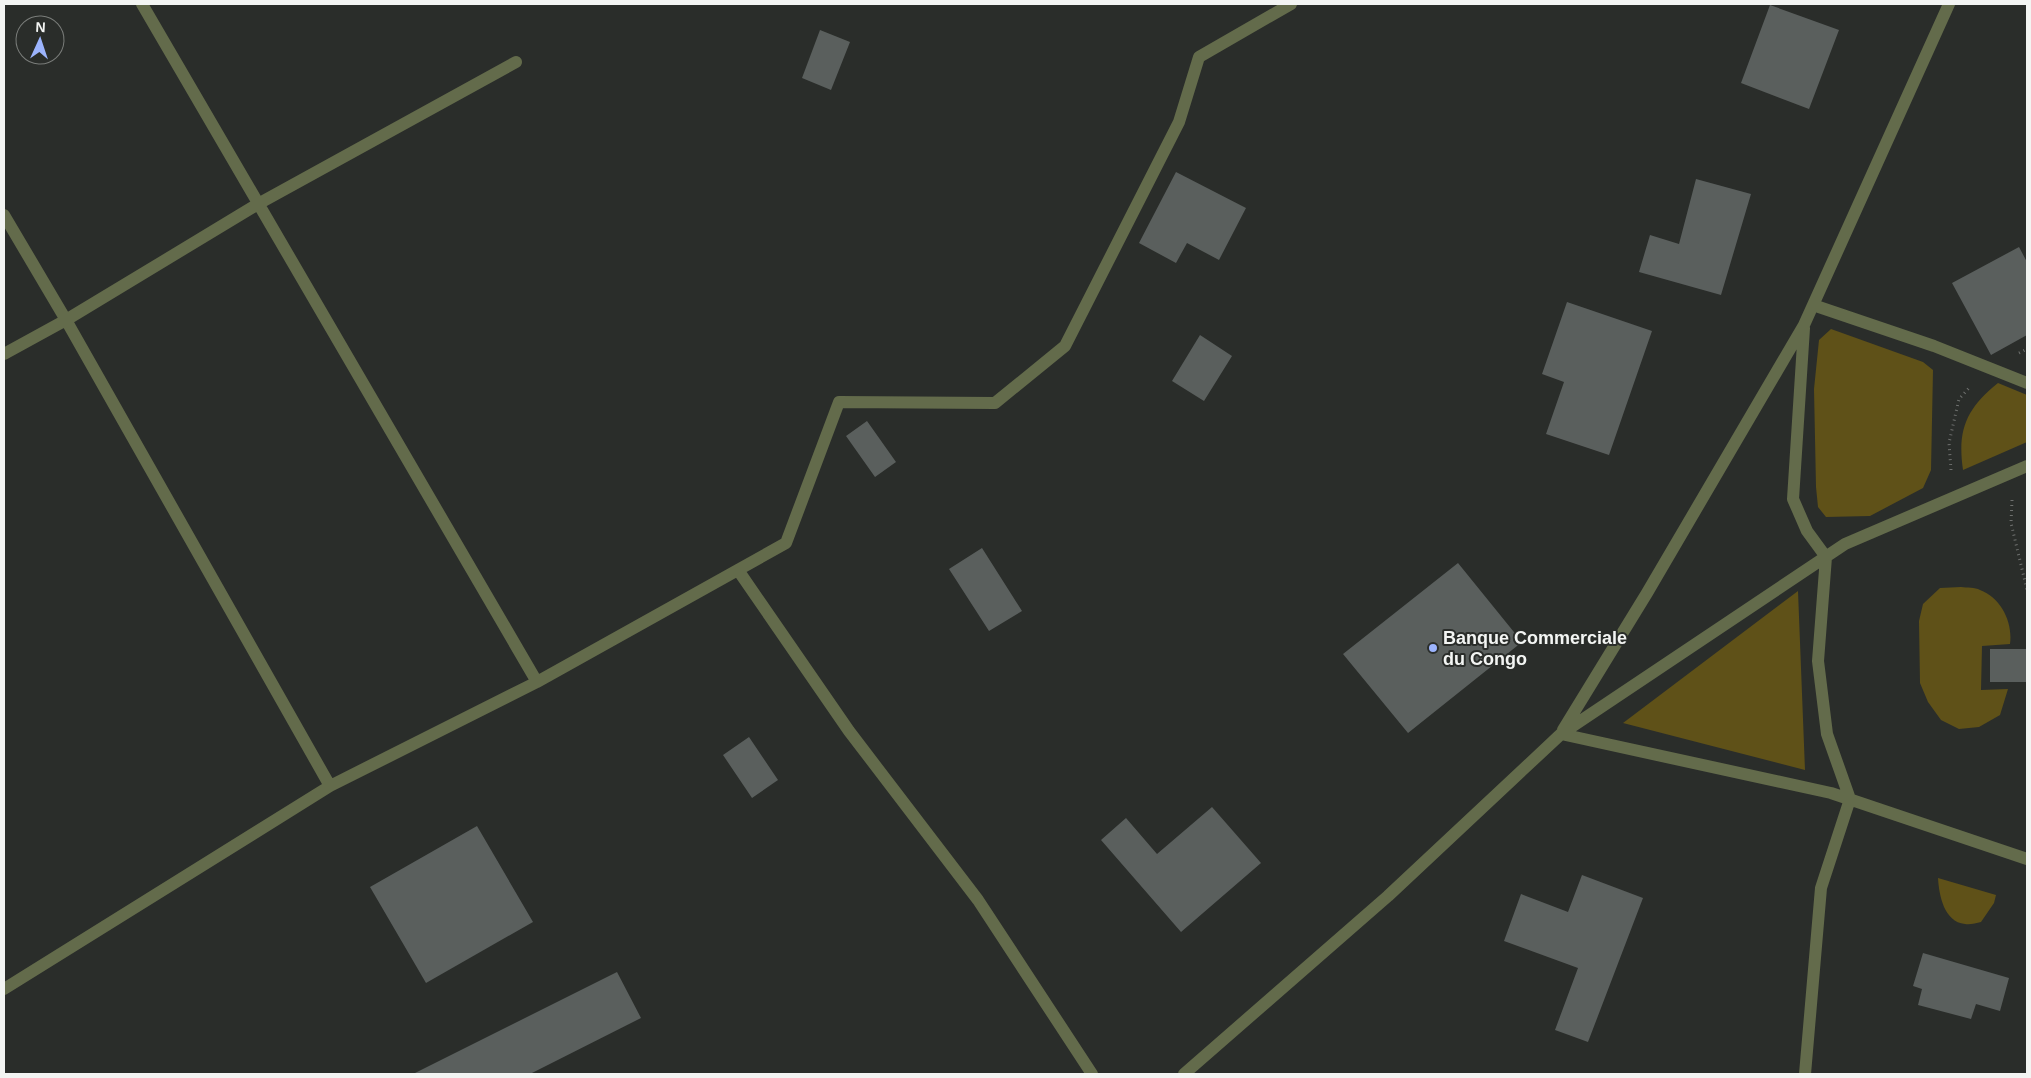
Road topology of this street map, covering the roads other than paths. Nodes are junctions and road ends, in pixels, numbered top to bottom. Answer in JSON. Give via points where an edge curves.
{"nodes":[{"id":1,"x":142,"y":4,"type":"edge"},
{"id":2,"x":1292,"y":4,"type":"edge"},
{"id":3,"x":1949,"y":4,"type":"edge"},
{"id":4,"x":516,"y":62,"type":"dead end"},
{"id":5,"x":258,"y":204,"type":"junction"},
{"id":6,"x":4,"y":215,"type":"edge"},
{"id":7,"x":1813,"y":304,"type":"junction"},
{"id":8,"x":66,"y":320,"type":"junction"},
{"id":9,"x":1804,"y":325,"type":"junction"},
{"id":10,"x":4,"y":354,"type":"edge"},
{"id":11,"x":2027,"y":383,"type":"edge"},
{"id":12,"x":2027,"y":466,"type":"edge"},
{"id":13,"x":1826,"y":557,"type":"junction"},
{"id":14,"x":738,"y":570,"type":"junction"},
{"id":15,"x":537,"y":682,"type":"junction"},
{"id":16,"x":1561,"y":734,"type":"junction"},
{"id":17,"x":330,"y":786,"type":"junction"},
{"id":18,"x":1850,"y":799,"type":"junction"},
{"id":19,"x":2027,"y":859,"type":"edge"},
{"id":20,"x":4,"y":988,"type":"edge"},
{"id":21,"x":1092,"y":1074,"type":"edge"},
{"id":22,"x":1184,"y":1074,"type":"edge"},
{"id":23,"x":1805,"y":1074,"type":"edge"}],
"edges":[{"from":1,"to":5,"type":"street"},
{"from":2,"to":14,"type":"street","via":[[1199,58],[1179,122],[1065,346],[995,403],[839,402],[786,543]]},
{"from":3,"to":7,"type":"street"},
{"from":4,"to":5,"type":"street"},
{"from":5,"to":8,"type":"street"},
{"from":5,"to":15,"type":"street"},
{"from":6,"to":8,"type":"street"},
{"from":7,"to":9,"type":"street"},
{"from":7,"to":11,"type":"street","via":[[1934,346]]},
{"from":8,"to":10,"type":"street"},
{"from":8,"to":17,"type":"street"},
{"from":9,"to":13,"type":"street","via":[[1793,498],[1807,531]]},
{"from":9,"to":16,"type":"street"},
{"from":12,"to":13,"type":"street","via":[[1845,544]]},
{"from":13,"to":16,"type":"street"},
{"from":13,"to":18,"type":"street","via":[[1818,661],[1827,734]]},
{"from":14,"to":15,"type":"street"},
{"from":14,"to":21,"type":"street","via":[[849,731],[978,900]]},
{"from":15,"to":17,"type":"street"},
{"from":16,"to":18,"type":"street"},
{"from":16,"to":22,"type":"street","via":[[1388,896]]},
{"from":17,"to":20,"type":"street"},
{"from":18,"to":19,"type":"street"},
{"from":18,"to":23,"type":"street","via":[[1821,888]]}]}
